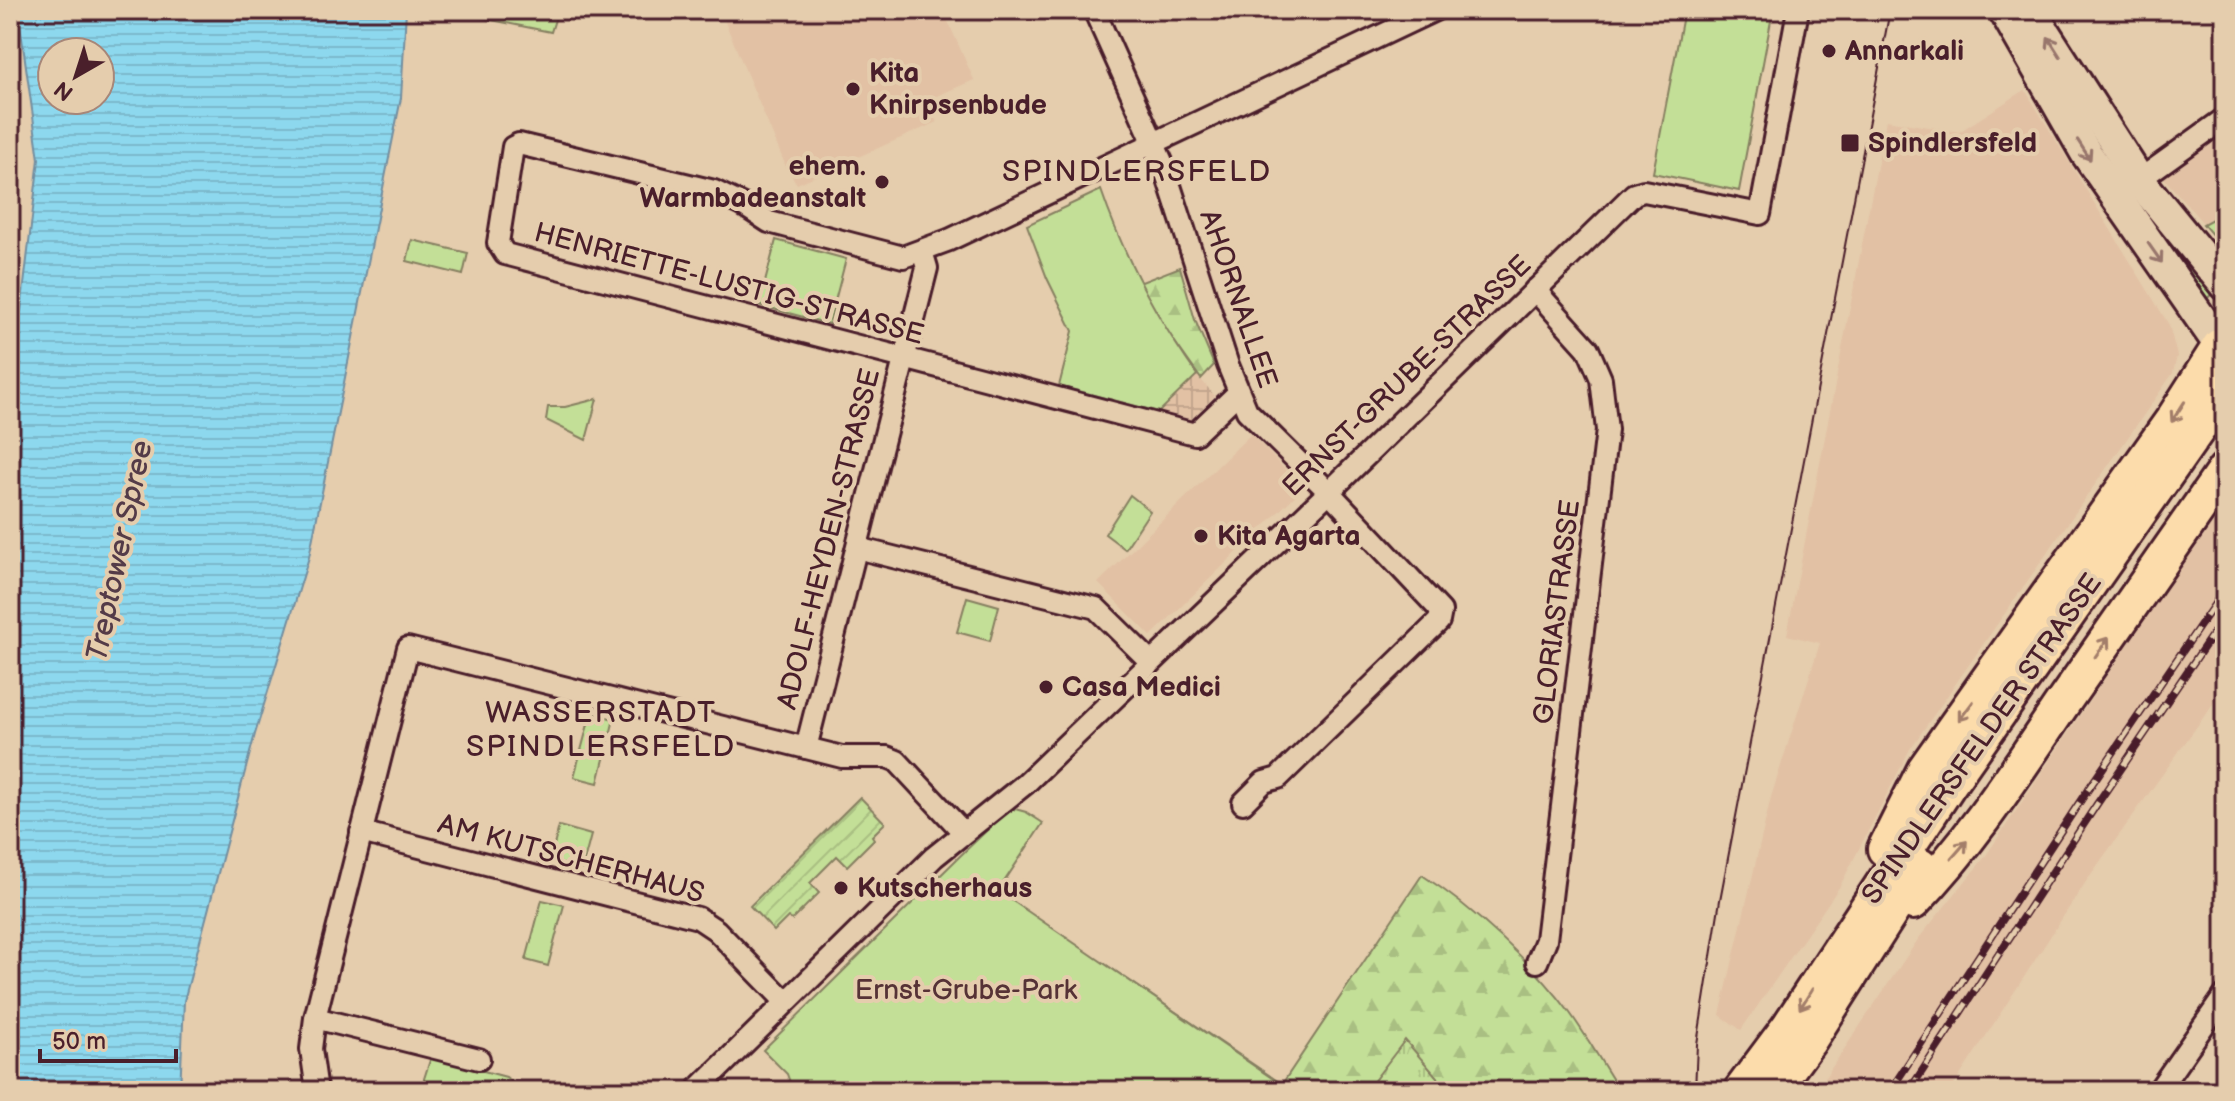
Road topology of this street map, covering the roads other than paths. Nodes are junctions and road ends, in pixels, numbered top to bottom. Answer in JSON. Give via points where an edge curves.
{"nodes":[{"id":1,"x":1094,"y":10,"type":"edge"},
{"id":2,"x":1435,"y":10,"type":"edge"},
{"id":3,"x":1798,"y":10,"type":"edge"},
{"id":4,"x":2004,"y":10,"type":"edge"},
{"id":5,"x":2030,"y":10,"type":"edge"},
{"id":6,"x":2066,"y":92,"type":"junction"},
{"id":7,"x":2225,"y":118,"type":"edge"},
{"id":8,"x":1153,"y":141,"type":"junction"},
{"id":9,"x":2139,"y":180,"type":"junction"},
{"id":10,"x":922,"y":251,"type":"junction"},
{"id":11,"x":2225,"y":285,"type":"edge"},
{"id":12,"x":1535,"y":290,"type":"junction"},
{"id":13,"x":2223,"y":346,"type":"edge"},
{"id":14,"x":904,"y":358,"type":"junction"},
{"id":15,"x":2225,"y":390,"type":"edge"},
{"id":16,"x":1238,"y":393,"type":"junction"},
{"id":17,"x":2225,"y":425,"type":"edge"},
{"id":18,"x":2202,"y":460,"type":"edge"},
{"id":19,"x":1329,"y":492,"type":"junction"},
{"id":20,"x":857,"y":548,"type":"junction"},
{"id":21,"x":1151,"y":662,"type":"junction"},
{"id":22,"x":806,"y":748,"type":"junction"},
{"id":23,"x":1243,"y":803,"type":"dead end"},
{"id":24,"x":361,"y":832,"type":"junction"},
{"id":25,"x":963,"y":832,"type":"junction"},
{"id":26,"x":1858,"y":941,"type":"junction"},
{"id":27,"x":1537,"y":962,"type":"dead end"},
{"id":28,"x":2225,"y":995,"type":"edge"},
{"id":29,"x":785,"y":1001,"type":"junction"},
{"id":30,"x":315,"y":1018,"type":"junction"},
{"id":31,"x":479,"y":1059,"type":"dead end"},
{"id":32,"x":317,"y":1091,"type":"edge"},
{"id":33,"x":696,"y":1091,"type":"edge"},
{"id":34,"x":1741,"y":1091,"type":"edge"},
{"id":35,"x":1772,"y":1091,"type":"edge"},
{"id":36,"x":2158,"y":1091,"type":"edge"}],
"edges":[{"from":1,"to":8,"type":"street","name":"AHORNALLEE"},
{"from":2,"to":8,"type":"street"},
{"from":3,"to":12,"type":"street","name":"ERNST-GRUBE-STRASSE","via":[[1760,214],[1644,191],[1634,194]]},
{"from":4,"to":6,"type":"main road"},
{"from":6,"to":5,"type":"main road","one_way":true},
{"from":6,"to":9,"type":"main road"},
{"from":6,"to":13,"type":"main road","one_way":true,"via":[[2086,153]]},
{"from":7,"to":9,"type":"street"},
{"from":8,"to":10,"type":"street"},
{"from":8,"to":16,"type":"street","name":"AHORNALLEE"},
{"from":9,"to":11,"type":"main road"},
{"from":10,"to":14,"type":"street","name":"ADOLF-HEYDEN-STRASSE","via":[[927,268]]},
{"from":10,"to":14,"type":"street","name":"HENRIETTE-LUSTIG-STRASSE","via":[[903,257],[780,225],[720,193],[519,144],[513,147],[498,243],[505,254]]},
{"from":12,"to":19,"type":"street","name":"ERNST-GRUBE-STRASSE"},
{"from":12,"to":27,"type":"street","name":"GLORIASTRASSE","via":[[1588,349],[1601,379],[1607,430],[1546,940]]},
{"from":13,"to":26,"type":"highway","one_way":true,"via":[[1925,769],[1909,796]]},
{"from":14,"to":16,"type":"street","name":"HENRIETTE-LUSTIG-STRASSE","via":[[1195,434]]},
{"from":14,"to":20,"type":"street","name":"ADOLF-HEYDEN-STRASSE"},
{"from":15,"to":18,"type":"highway","name":"SPINDLERSFELDER STRASSE"},
{"from":16,"to":19,"type":"street","name":"AHORNALLEE","via":[[1247,411]]},
{"from":17,"to":18,"type":"highway","name":"SPINDLERSFELDER STRASSE"},
{"from":18,"to":26,"type":"highway","name":"SPINDLERSFELDER STRASSE","via":[[1937,839]]},
{"from":19,"to":21,"type":"street","name":"ERNST-GRUBE-STRASSE"},
{"from":19,"to":23,"type":"street","name":"AHORNALLEE","via":[[1435,603],[1441,611],[1439,621],[1278,778],[1264,782]]},
{"from":20,"to":21,"type":"street","via":[[1096,608]]},
{"from":20,"to":22,"type":"street","name":"ADOLF-HEYDEN-STRASSE"},
{"from":21,"to":25,"type":"street","name":"ERNST-GRUBE-STRASSE","via":[[1025,784]]},
{"from":22,"to":24,"type":"street","via":[[408,648]]},
{"from":22,"to":25,"type":"street","via":[[897,761]]},
{"from":24,"to":29,"type":"street","name":"AM KUTSCHERHAUS","via":[[698,918]]},
{"from":24,"to":30,"type":"street"},
{"from":25,"to":29,"type":"street","name":"ERNST-GRUBE-STRASSE"},
{"from":26,"to":34,"type":"highway","name":"SPINDLERSFELDER STRASSE","one_way":true},
{"from":26,"to":35,"type":"highway","name":"SPINDLERSFELDER STRASSE","via":[[1808,1042]]},
{"from":28,"to":36,"type":"street"},
{"from":29,"to":33,"type":"street","name":"ERNST-GRUBE-STRASSE"},
{"from":30,"to":31,"type":"street"},
{"from":30,"to":32,"type":"street","via":[[311,1049]]}]}
